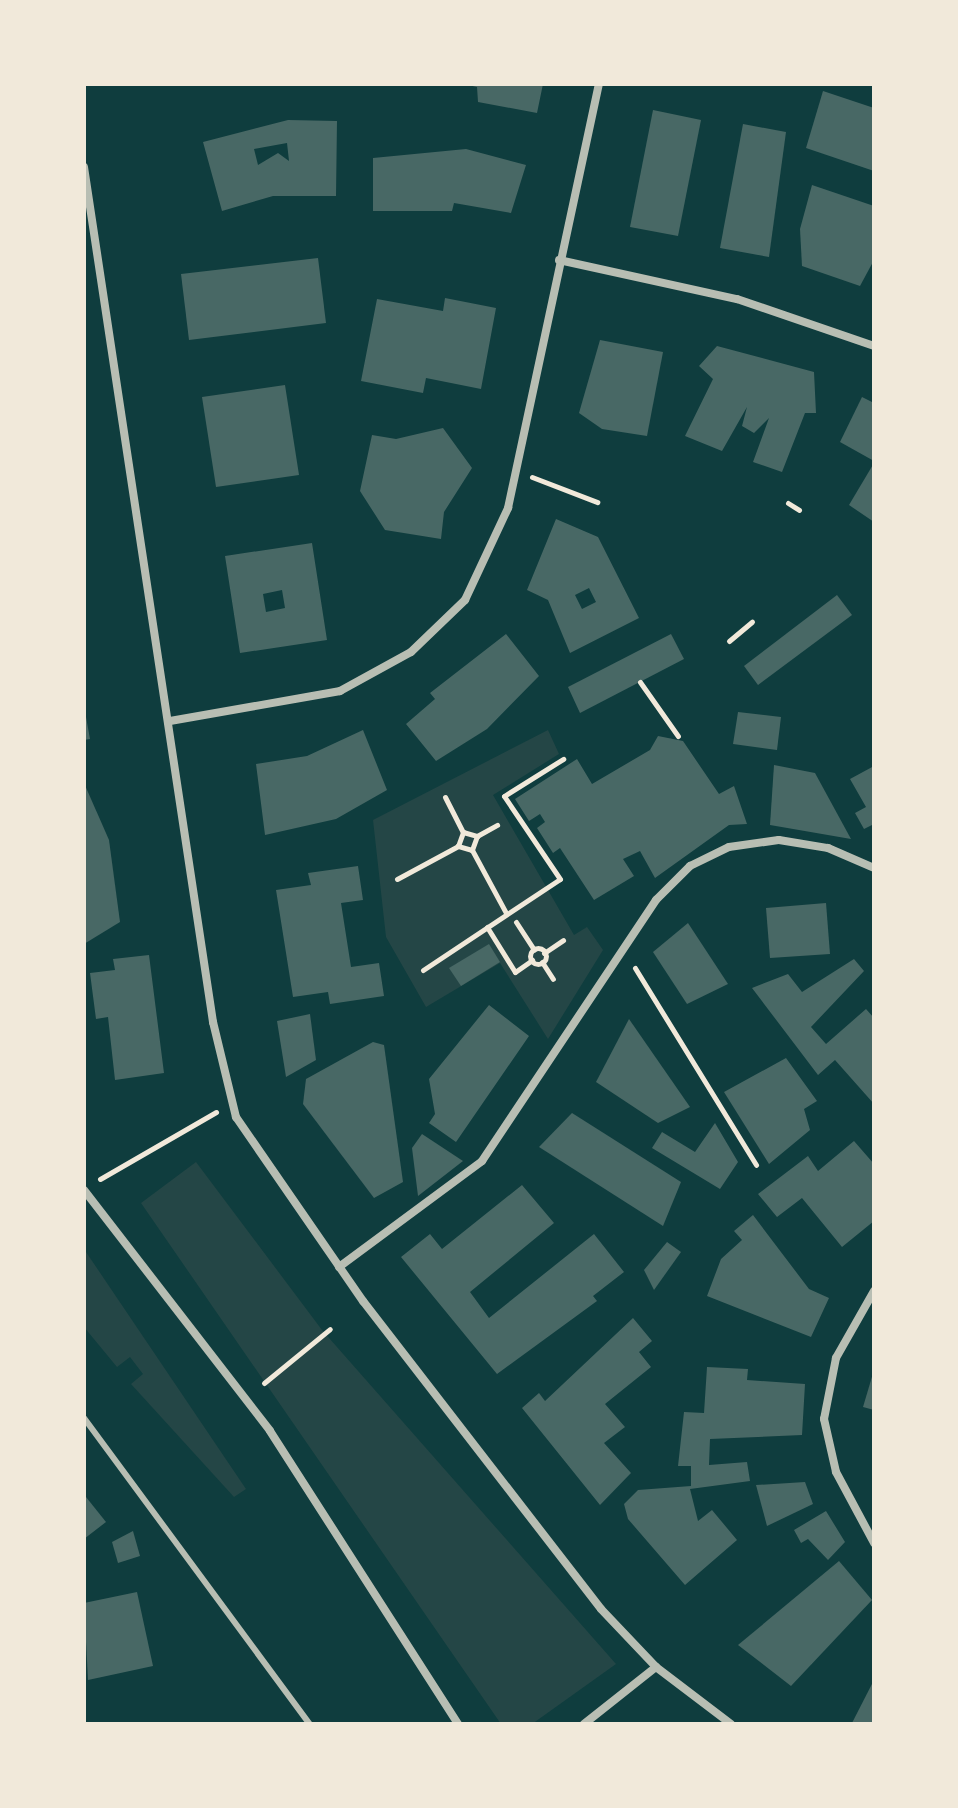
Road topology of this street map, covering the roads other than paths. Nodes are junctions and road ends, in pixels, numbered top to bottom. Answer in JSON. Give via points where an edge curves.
{"nodes":[{"id":1,"x":599,"y":84,"type":"edge"},
{"id":2,"x":84,"y":167,"type":"edge"},
{"id":3,"x":559,"y":260,"type":"junction"},
{"id":4,"x":874,"y":346,"type":"edge"},
{"id":5,"x":170,"y":721,"type":"junction"},
{"id":6,"x":874,"y":868,"type":"edge"},
{"id":7,"x":84,"y":1190,"type":"edge"},
{"id":8,"x":339,"y":1267,"type":"junction"},
{"id":9,"x":874,"y":1291,"type":"edge"},
{"id":10,"x":84,"y":1418,"type":"edge"},
{"id":11,"x":874,"y":1543,"type":"edge"},
{"id":12,"x":656,"y":1667,"type":"junction"},
{"id":13,"x":310,"y":1724,"type":"edge"},
{"id":14,"x":458,"y":1724,"type":"edge"},
{"id":15,"x":584,"y":1724,"type":"edge"},
{"id":16,"x":731,"y":1724,"type":"edge"}],
"edges":[{"from":1,"to":3,"type":"street"},
{"from":2,"to":5,"type":"street"},
{"from":3,"to":4,"type":"street","via":[[737,299]]},
{"from":3,"to":5,"type":"street","via":[[516,471],[485,568],[452,614],[404,657],[320,698]]},
{"from":5,"to":8,"type":"street","via":[[231,1104],[256,1154]]},
{"from":6,"to":8,"type":"street","via":[[828,848],[779,840],[729,847],[690,866],[656,900],[482,1161]]},
{"from":7,"to":14,"type":"street","via":[[270,1431]]},
{"from":8,"to":12,"type":"street","via":[[601,1609]]},
{"from":9,"to":11,"type":"street","via":[[837,1357],[824,1419],[836,1472]]},
{"from":10,"to":13,"type":"lane"},
{"from":12,"to":15,"type":"street"},
{"from":12,"to":16,"type":"street"}]}
